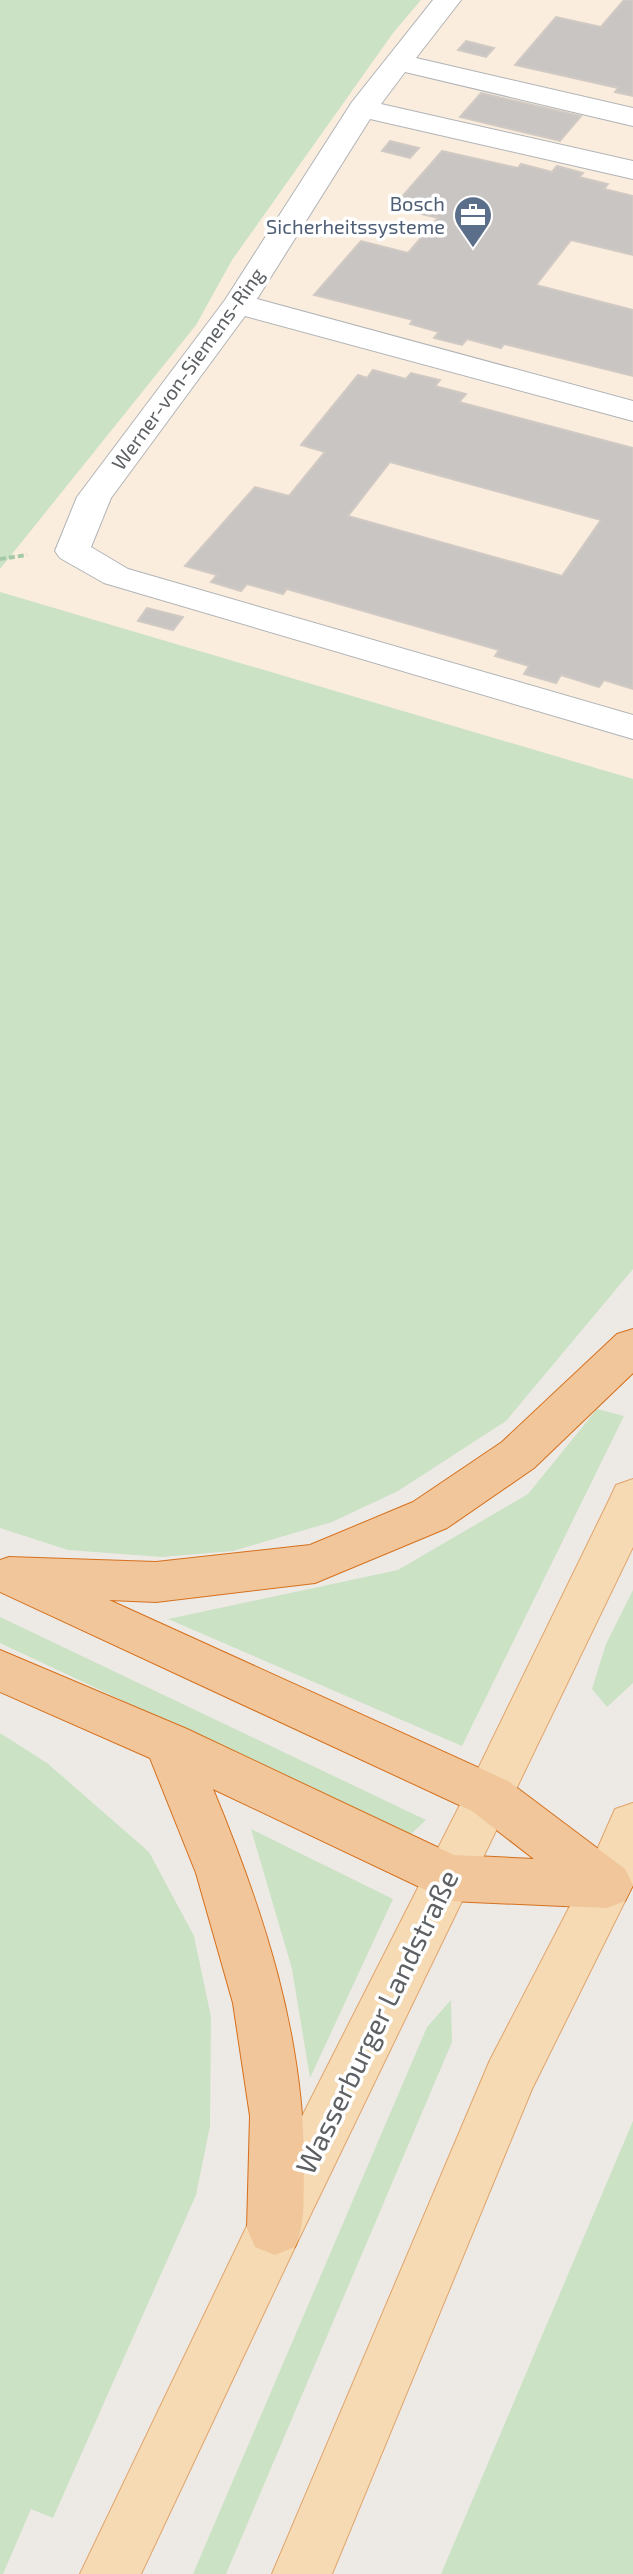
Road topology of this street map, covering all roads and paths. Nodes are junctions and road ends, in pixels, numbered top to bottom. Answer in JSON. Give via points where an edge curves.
{"nodes":[{"id":1,"x":447,"y":0,"type":"edge"},
{"id":2,"x":397,"y":62,"type":"junction"},
{"id":3,"x":362,"y":108,"type":"junction"},
{"id":4,"x":633,"y":117,"type":"edge"},
{"id":5,"x":633,"y":170,"type":"edge"},
{"id":6,"x":238,"y":304,"type":"junction"},
{"id":7,"x":633,"y":411,"type":"edge"},
{"id":8,"x":633,"y":727,"type":"edge"},
{"id":9,"x":633,"y":1346,"type":"edge"},
{"id":10,"x":633,"y":1498,"type":"edge"},
{"id":11,"x":5,"y":1574,"type":"edge"},
{"id":12,"x":0,"y":1670,"type":"edge"},
{"id":13,"x":169,"y":1744,"type":"junction"},
{"id":14,"x":490,"y":1796,"type":"junction"},
{"id":15,"x":633,"y":1825,"type":"edge"},
{"id":16,"x":449,"y":1878,"type":"junction"},
{"id":17,"x":607,"y":1885,"type":"junction"},
{"id":18,"x":275,"y":2228,"type":"junction"},
{"id":19,"x":116,"y":2560,"type":"edge"},
{"id":20,"x":302,"y":2574,"type":"edge"}],
"edges":[{"from":1,"to":2,"type":"street","name":"Werner-von-Siemens-Ring"},
{"from":2,"to":3,"type":"street","name":"Werner-von-Siemens-Ring"},
{"from":2,"to":4,"type":"street"},
{"from":3,"to":5,"type":"street"},
{"from":3,"to":6,"type":"street","name":"Werner-von-Siemens-Ring"},
{"from":6,"to":7,"type":"street"},
{"from":6,"to":8,"type":"street","name":"Werner-von-Siemens-Ring","via":[[94,497],[72,551],[116,576]]},
{"from":9,"to":11,"type":"highway","via":[[518,1455],[430,1515],[315,1564],[156,1582]]},
{"from":10,"to":14,"type":"main road","name":"Wasserburger Landstraße"},
{"from":11,"to":14,"type":"highway"},
{"from":12,"to":13,"type":"highway"},
{"from":13,"to":16,"type":"highway"},
{"from":13,"to":18,"type":"highway","via":[[222,1873],[260,2003],[277,2116]]},
{"from":14,"to":16,"type":"main road","name":"Wasserburger Landstraße"},
{"from":14,"to":17,"type":"highway"},
{"from":15,"to":17,"type":"main road"},
{"from":16,"to":17,"type":"highway"},
{"from":16,"to":18,"type":"main road","name":"Wasserburger Landstraße"},
{"from":17,"to":20,"type":"main road","via":[[509,2078]]},
{"from":18,"to":19,"type":"main road","name":"Wasserburger Landstraße"}]}
